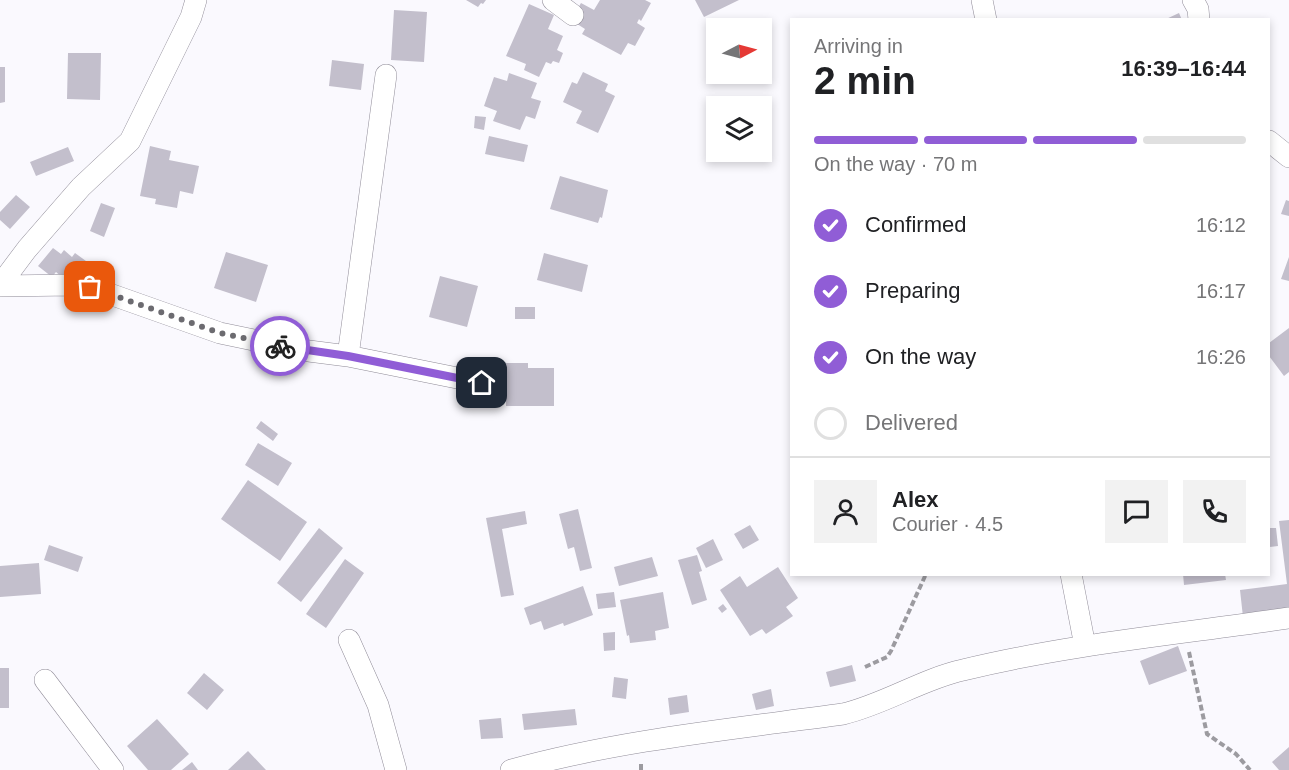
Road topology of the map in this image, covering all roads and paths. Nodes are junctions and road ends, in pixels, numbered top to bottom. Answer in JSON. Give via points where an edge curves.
{"nodes":[{"id":1,"x":196,"y":0,"type":"edge"},
{"id":2,"x":553,"y":0,"type":"edge"},
{"id":3,"x":982,"y":0,"type":"edge"},
{"id":4,"x":1193,"y":0,"type":"edge"},
{"id":5,"x":573,"y":15,"type":"dead end"},
{"id":6,"x":986,"y":18,"type":"edge"},
{"id":7,"x":1200,"y":18,"type":"edge"},
{"id":8,"x":386,"y":75,"type":"dead end"},
{"id":9,"x":1270,"y":142,"type":"edge"},
{"id":10,"x":1289,"y":157,"type":"edge"},
{"id":11,"x":0,"y":286,"type":"edge"},
{"id":12,"x":348,"y":356,"type":"junction"},
{"id":13,"x":482,"y":383,"type":"dead end"},
{"id":14,"x":925,"y":576,"type":"edge"},
{"id":15,"x":1071,"y":576,"type":"edge"},
{"id":16,"x":1289,"y":618,"type":"edge"},
{"id":17,"x":1186,"y":633,"type":"junction"},
{"id":18,"x":349,"y":640,"type":"dead end"},
{"id":19,"x":1085,"y":646,"type":"junction"},
{"id":20,"x":865,"y":667,"type":"dead end"},
{"id":21,"x":45,"y":680,"type":"dead end"},
{"id":22,"x":112,"y":770,"type":"edge"},
{"id":23,"x":396,"y":770,"type":"edge"},
{"id":24,"x":511,"y":770,"type":"edge"},
{"id":25,"x":1250,"y":770,"type":"edge"}],
"edges":[{"from":1,"to":11,"type":"street","via":[[130,141],[81,187]]},
{"from":2,"to":5,"type":"street"},
{"from":3,"to":6,"type":"street"},
{"from":4,"to":7,"type":"street"},
{"from":8,"to":12,"type":"street"},
{"from":9,"to":10,"type":"street"},
{"from":11,"to":12,"type":"street","via":[[90,287],[220,333]]},
{"from":12,"to":13,"type":"street"},
{"from":14,"to":20,"type":"path","via":[[891,651]]},
{"from":15,"to":19,"type":"street"},
{"from":16,"to":17,"type":"street"},
{"from":17,"to":19,"type":"street"},
{"from":17,"to":25,"type":"path","via":[[1207,734],[1236,754]]},
{"from":18,"to":23,"type":"street","via":[[378,705]]},
{"from":19,"to":24,"type":"street","via":[[962,670],[866,709],[843,714],[643,742]]},
{"from":21,"to":22,"type":"street"}]}
